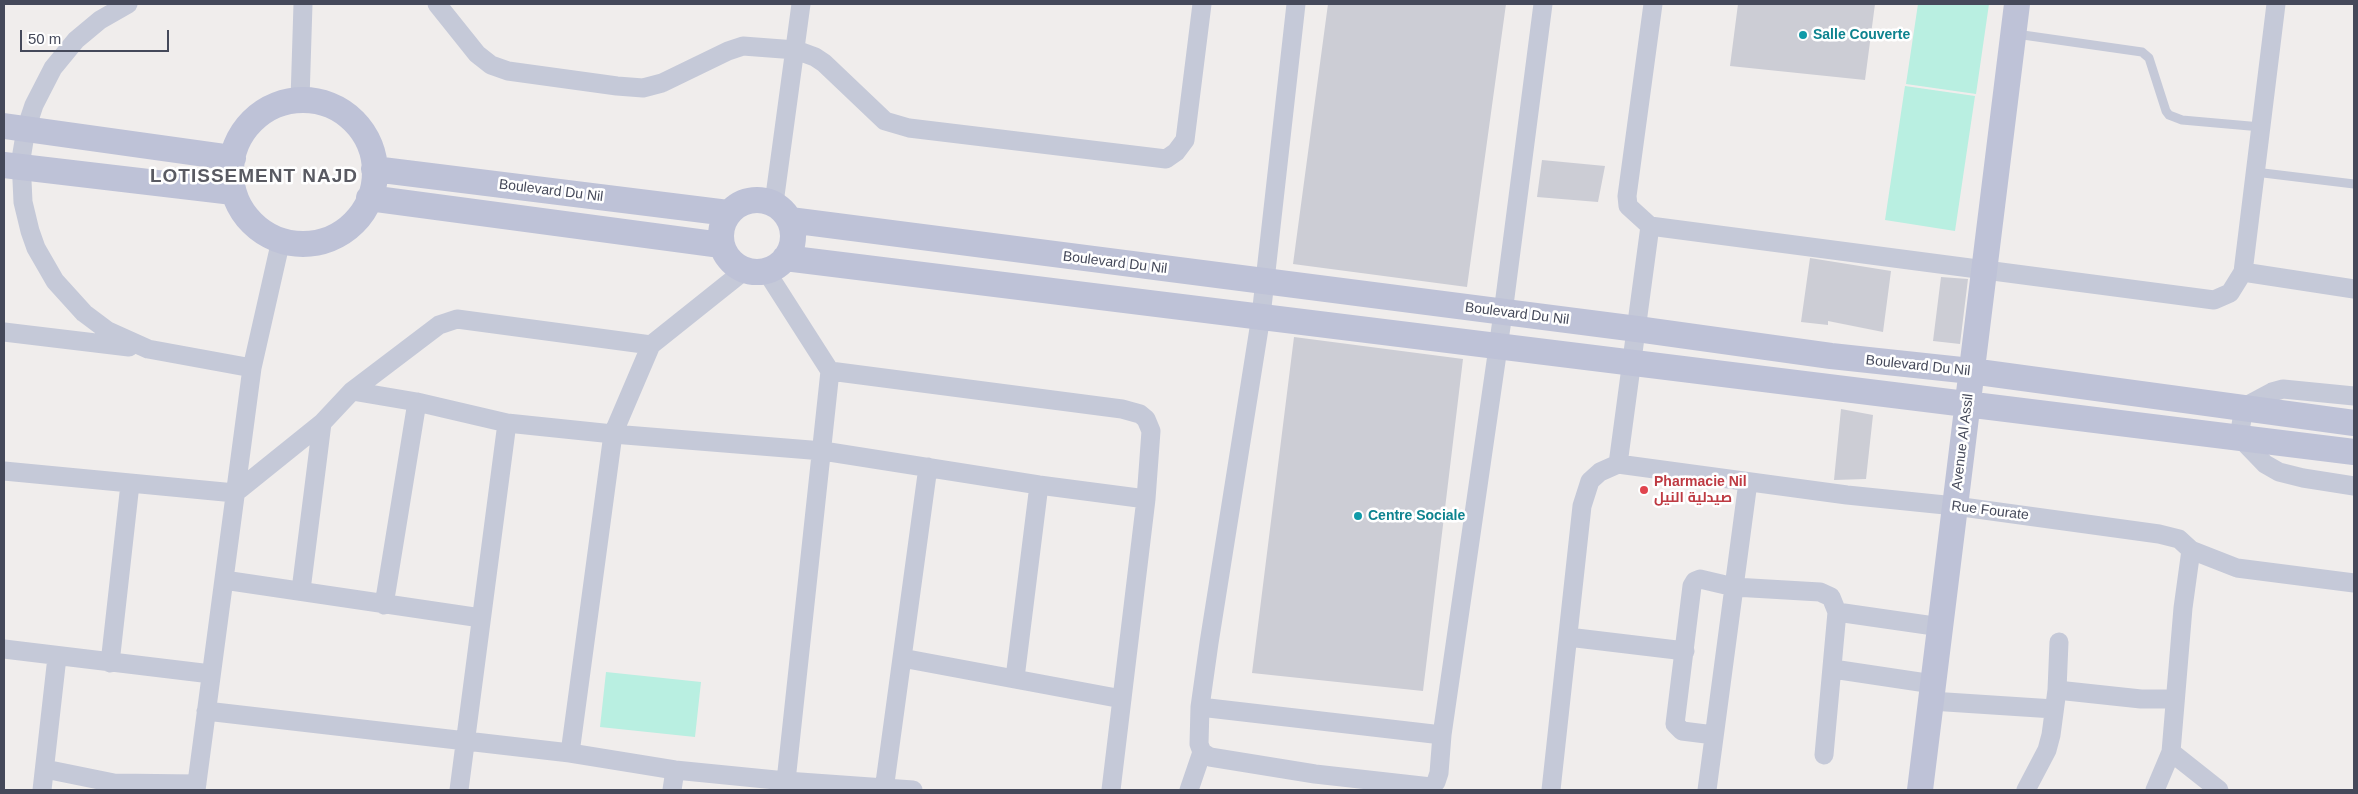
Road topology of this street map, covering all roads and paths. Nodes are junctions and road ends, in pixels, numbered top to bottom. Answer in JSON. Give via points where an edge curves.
{"nodes":[{"id":1,"x":128,"y":4,"type":"edge"},
{"id":2,"x":303,"y":4,"type":"edge"},
{"id":3,"x":437,"y":4,"type":"edge"},
{"id":4,"x":801,"y":4,"type":"edge"},
{"id":5,"x":1202,"y":4,"type":"edge"},
{"id":6,"x":1296,"y":4,"type":"edge"},
{"id":7,"x":1543,"y":4,"type":"edge"},
{"id":8,"x":1653,"y":4,"type":"edge"},
{"id":9,"x":2017,"y":4,"type":"edge"},
{"id":10,"x":2276,"y":4,"type":"edge"},
{"id":11,"x":2013,"y":33,"type":"junction"},
{"id":12,"x":796,"y":50,"type":"junction"},
{"id":13,"x":300,"y":100,"type":"junction"},
{"id":14,"x":2260,"y":127,"type":"junction"},
{"id":15,"x":15,"y":128,"type":"edge"},
{"id":16,"x":232,"y":158,"type":"junction"},
{"id":17,"x":13,"y":166,"type":"edge"},
{"id":18,"x":374,"y":169,"type":"junction"},
{"id":19,"x":2255,"y":172,"type":"junction"},
{"id":20,"x":2354,"y":184,"type":"edge"},
{"id":21,"x":233,"y":192,"type":"junction"},
{"id":22,"x":369,"y":198,"type":"junction"},
{"id":23,"x":782,"y":212,"type":"junction"},
{"id":24,"x":728,"y":213,"type":"junction"},
{"id":25,"x":1650,"y":226,"type":"junction"},
{"id":26,"x":281,"y":240,"type":"junction"},
{"id":27,"x":721,"y":244,"type":"junction"},
{"id":28,"x":766,"y":266,"type":"junction"},
{"id":29,"x":1984,"y":270,"type":"junction"},
{"id":30,"x":2243,"y":272,"type":"junction"},
{"id":31,"x":1265,"y":282,"type":"junction"},
{"id":32,"x":2354,"y":289,"type":"edge"},
{"id":33,"x":1503,"y":313,"type":"junction"},
{"id":34,"x":1261,"y":316,"type":"junction"},
{"id":35,"x":1637,"y":329,"type":"junction"},
{"id":36,"x":4,"y":332,"type":"edge"},
{"id":37,"x":651,"y":345,"type":"junction"},
{"id":38,"x":1498,"y":346,"type":"junction"},
{"id":39,"x":148,"y":349,"type":"junction"},
{"id":40,"x":1632,"y":364,"type":"junction"},
{"id":41,"x":252,"y":368,"type":"junction"},
{"id":42,"x":1971,"y":371,"type":"junction"},
{"id":43,"x":830,"y":372,"type":"junction"},
{"id":44,"x":352,"y":391,"type":"junction"},
{"id":45,"x":2354,"y":396,"type":"edge"},
{"id":46,"x":417,"y":402,"type":"junction"},
{"id":47,"x":1967,"y":405,"type":"junction"},
{"id":48,"x":2244,"y":407,"type":"junction"},
{"id":49,"x":507,"y":422,"type":"junction"},
{"id":50,"x":322,"y":423,"type":"junction"},
{"id":51,"x":2354,"y":423,"type":"edge"},
{"id":52,"x":613,"y":434,"type":"junction"},
{"id":53,"x":2239,"y":438,"type":"junction"},
{"id":54,"x":823,"y":451,"type":"junction"},
{"id":55,"x":2354,"y":452,"type":"edge"},
{"id":56,"x":1618,"y":464,"type":"junction"},
{"id":57,"x":928,"y":467,"type":"junction"},
{"id":58,"x":4,"y":471,"type":"edge"},
{"id":59,"x":1748,"y":482,"type":"junction"},
{"id":60,"x":130,"y":484,"type":"junction"},
{"id":61,"x":1039,"y":485,"type":"junction"},
{"id":62,"x":2354,"y":486,"type":"edge"},
{"id":63,"x":236,"y":493,"type":"junction"},
{"id":64,"x":1146,"y":499,"type":"junction"},
{"id":65,"x":1954,"y":506,"type":"junction"},
{"id":66,"x":2190,"y":550,"type":"junction"},
{"id":67,"x":224,"y":580,"type":"junction"},
{"id":68,"x":2354,"y":583,"type":"edge"},
{"id":69,"x":1734,"y":587,"type":"junction"},
{"id":70,"x":300,"y":590,"type":"junction"},
{"id":71,"x":384,"y":605,"type":"junction"},
{"id":72,"x":1837,"y":612,"type":"junction"},
{"id":73,"x":481,"y":618,"type":"junction"},
{"id":74,"x":1941,"y":627,"type":"junction"},
{"id":75,"x":1568,"y":637,"type":"junction"},
{"id":76,"x":2059,"y":642,"type":"dead end"},
{"id":77,"x":4,"y":649,"type":"edge"},
{"id":78,"x":1685,"y":651,"type":"junction"},
{"id":79,"x":57,"y":656,"type":"junction"},
{"id":80,"x":902,"y":658,"type":"junction"},
{"id":81,"x":110,"y":663,"type":"junction"},
{"id":82,"x":1833,"y":669,"type":"junction"},
{"id":83,"x":211,"y":674,"type":"junction"},
{"id":84,"x":1015,"y":678,"type":"junction"},
{"id":85,"x":2057,"y":690,"type":"junction"},
{"id":86,"x":1932,"y":692,"type":"junction"},
{"id":87,"x":1122,"y":699,"type":"junction"},
{"id":88,"x":2174,"y":699,"type":"junction"},
{"id":89,"x":1200,"y":707,"type":"junction"},
{"id":90,"x":2054,"y":709,"type":"junction"},
{"id":91,"x":206,"y":711,"type":"junction"},
{"id":92,"x":1442,"y":735,"type":"junction"},
{"id":93,"x":1714,"y":735,"type":"junction"},
{"id":94,"x":465,"y":742,"type":"junction"},
{"id":95,"x":1202,"y":752,"type":"junction"},
{"id":96,"x":2171,"y":752,"type":"junction"},
{"id":97,"x":570,"y":753,"type":"junction"},
{"id":98,"x":1824,"y":755,"type":"dead end"},
{"id":99,"x":45,"y":768,"type":"junction"},
{"id":100,"x":675,"y":770,"type":"junction"},
{"id":101,"x":786,"y":782,"type":"junction"},
{"id":102,"x":1314,"y":782,"type":"edge"},
{"id":103,"x":113,"y":786,"type":"edge"},
{"id":104,"x":196,"y":787,"type":"edge"},
{"id":105,"x":884,"y":789,"type":"edge"},
{"id":106,"x":42,"y":790,"type":"edge"},
{"id":107,"x":459,"y":790,"type":"edge"},
{"id":108,"x":672,"y":790,"type":"edge"},
{"id":109,"x":913,"y":790,"type":"edge"},
{"id":110,"x":1111,"y":790,"type":"edge"},
{"id":111,"x":1189,"y":790,"type":"edge"},
{"id":112,"x":1551,"y":790,"type":"edge"},
{"id":113,"x":1707,"y":790,"type":"edge"},
{"id":114,"x":1920,"y":790,"type":"edge"},
{"id":115,"x":2026,"y":790,"type":"edge"},
{"id":116,"x":2154,"y":790,"type":"edge"},
{"id":117,"x":2219,"y":790,"type":"edge"}],
"edges":[{"from":1,"to":15,"type":"street","via":[[87,29],[64,54]]},
{"from":2,"to":13,"type":"street"},
{"from":3,"to":12,"type":"street","via":[[477,54],[491,65],[508,71],[617,86],[643,88],[662,83],[743,46]]},
{"from":4,"to":12,"type":"street"},
{"from":5,"to":12,"type":"street","via":[[1185,140],[1166,159],[909,128],[885,120],[824,63]]},
{"from":6,"to":31,"type":"street"},
{"from":7,"to":33,"type":"street"},
{"from":8,"to":25,"type":"street","via":[[1627,196],[1628,206]]},
{"from":9,"to":11,"type":"street","name":"Avenue Al Assil"},
{"from":10,"to":14,"type":"street"},
{"from":11,"to":14,"type":"lane","via":[[2142,52],[2149,58],[2169,115],[2182,120]]},
{"from":11,"to":29,"type":"street","name":"Avenue Al Assil"},
{"from":12,"to":23,"type":"street"},
{"from":13,"to":16,"type":"street","via":[[280,104],[261,113],[240,137]]},
{"from":13,"to":18,"type":"street","via":[[327,104],[349,116],[367,140]]},
{"from":14,"to":19,"type":"street"},
{"from":15,"to":16,"type":"street"},
{"from":15,"to":17,"type":"street"},
{"from":16,"to":21,"type":"street"},
{"from":17,"to":21,"type":"street"},
{"from":17,"to":39,"type":"street","via":[[36,248],[55,281],[96,323]]},
{"from":18,"to":22,"type":"street"},
{"from":18,"to":24,"type":"street","name":"Boulevard Du Nil"},
{"from":19,"to":20,"type":"lane"},
{"from":19,"to":30,"type":"street"},
{"from":21,"to":26,"type":"street","via":[[249,220],[266,234]]},
{"from":22,"to":26,"type":"street","via":[[359,216],[336,235],[304,245]]},
{"from":22,"to":27,"type":"street"},
{"from":23,"to":24,"type":"street","via":[[752,199],[741,202]]},
{"from":23,"to":28,"type":"street","via":[[793,240]]},
{"from":23,"to":31,"type":"street","name":"Boulevard Du Nil"},
{"from":24,"to":27,"type":"street","via":[[720,231]]},
{"from":25,"to":29,"type":"street"},
{"from":25,"to":35,"type":"street"},
{"from":26,"to":41,"type":"street"},
{"from":27,"to":28,"type":"street","via":[[732,262]]},
{"from":28,"to":34,"type":"street"},
{"from":28,"to":37,"type":"street"},
{"from":28,"to":43,"type":"street"},
{"from":29,"to":30,"type":"street","via":[[2214,300],[2230,293]]},
{"from":29,"to":42,"type":"street","name":"Avenue Al Assil"},
{"from":30,"to":32,"type":"street"},
{"from":31,"to":33,"type":"street","name":"Boulevard Du Nil"},
{"from":31,"to":34,"type":"street"},
{"from":33,"to":35,"type":"street","name":"Boulevard Du Nil"},
{"from":33,"to":38,"type":"street"},
{"from":34,"to":38,"type":"street"},
{"from":34,"to":89,"type":"street"},
{"from":35,"to":40,"type":"street"},
{"from":35,"to":42,"type":"street","name":"Boulevard Du Nil"},
{"from":36,"to":39,"type":"street"},
{"from":37,"to":44,"type":"street","via":[[458,320],[429,332]]},
{"from":37,"to":52,"type":"street"},
{"from":38,"to":40,"type":"street"},
{"from":38,"to":92,"type":"street"},
{"from":39,"to":41,"type":"street"},
{"from":40,"to":47,"type":"street"},
{"from":40,"to":56,"type":"street"},
{"from":41,"to":63,"type":"street"},
{"from":42,"to":47,"type":"street","name":"Avenue Al Assil"},
{"from":42,"to":48,"type":"street","name":"Boulevard Du Nil"},
{"from":43,"to":54,"type":"street"},
{"from":43,"to":64,"type":"street","via":[[1122,409],[1140,414],[1151,431]]},
{"from":44,"to":46,"type":"street"},
{"from":44,"to":50,"type":"street"},
{"from":45,"to":48,"type":"street","via":[[2283,389]]},
{"from":46,"to":49,"type":"street"},
{"from":46,"to":71,"type":"street"},
{"from":47,"to":53,"type":"street"},
{"from":47,"to":65,"type":"street","name":"Avenue Al Assil"},
{"from":48,"to":51,"type":"street","name":"Boulevard Du Nil"},
{"from":48,"to":53,"type":"street"},
{"from":49,"to":52,"type":"street"},
{"from":49,"to":73,"type":"street"},
{"from":50,"to":63,"type":"street"},
{"from":50,"to":70,"type":"street"},
{"from":52,"to":54,"type":"street"},
{"from":52,"to":97,"type":"street"},
{"from":53,"to":55,"type":"street"},
{"from":53,"to":62,"type":"street","via":[[2265,464],[2280,472]]},
{"from":54,"to":57,"type":"street"},
{"from":54,"to":101,"type":"street"},
{"from":56,"to":59,"type":"street","name":"Rue Fourate"},
{"from":56,"to":75,"type":"street","via":[[1600,472],[1590,481],[1582,506]]},
{"from":57,"to":61,"type":"street"},
{"from":57,"to":80,"type":"street"},
{"from":58,"to":60,"type":"street"},
{"from":59,"to":65,"type":"street","name":"Rue Fourate"},
{"from":59,"to":69,"type":"street"},
{"from":60,"to":63,"type":"street"},
{"from":60,"to":81,"type":"street"},
{"from":61,"to":64,"type":"street"},
{"from":61,"to":84,"type":"street"},
{"from":63,"to":67,"type":"street"},
{"from":64,"to":87,"type":"street"},
{"from":65,"to":66,"type":"street","name":"Rue Fourate","via":[[2159,534],[2178,540]]},
{"from":65,"to":74,"type":"street","name":"Avenue Al Assil"},
{"from":66,"to":68,"type":"street","name":"Rue Fourate","via":[[2237,568]]},
{"from":66,"to":88,"type":"street"},
{"from":67,"to":70,"type":"street"},
{"from":67,"to":83,"type":"street"},
{"from":69,"to":72,"type":"street","via":[[1820,592],[1831,597]]},
{"from":69,"to":78,"type":"street","via":[[1700,579],[1695,581]]},
{"from":69,"to":93,"type":"street"},
{"from":70,"to":71,"type":"street"},
{"from":71,"to":73,"type":"street"},
{"from":72,"to":74,"type":"street"},
{"from":72,"to":82,"type":"street"},
{"from":73,"to":94,"type":"street"},
{"from":74,"to":86,"type":"street","name":"Avenue Al Assil"},
{"from":75,"to":78,"type":"street"},
{"from":75,"to":112,"type":"street"},
{"from":76,"to":85,"type":"street"},
{"from":77,"to":79,"type":"street"},
{"from":78,"to":93,"type":"street","via":[[1675,724],[1682,731]]},
{"from":79,"to":81,"type":"street"},
{"from":79,"to":99,"type":"street"},
{"from":80,"to":84,"type":"street"},
{"from":80,"to":105,"type":"street"},
{"from":81,"to":83,"type":"street"},
{"from":82,"to":86,"type":"street"},
{"from":82,"to":98,"type":"street"},
{"from":83,"to":91,"type":"street"},
{"from":84,"to":87,"type":"street"},
{"from":85,"to":88,"type":"street","via":[[2141,699]]},
{"from":85,"to":90,"type":"street"},
{"from":86,"to":90,"type":"street"},
{"from":86,"to":114,"type":"street","name":"Avenue Al Assil"},
{"from":87,"to":110,"type":"street"},
{"from":88,"to":96,"type":"street"},
{"from":89,"to":92,"type":"street"},
{"from":89,"to":95,"type":"street","via":[[1199,744]]},
{"from":90,"to":115,"type":"street","via":[[2047,750]]},
{"from":91,"to":94,"type":"street"},
{"from":91,"to":104,"type":"street"},
{"from":92,"to":102,"type":"street","via":[[1440,773],[1431,787]]},
{"from":93,"to":113,"type":"street"},
{"from":94,"to":97,"type":"street"},
{"from":94,"to":107,"type":"street"},
{"from":95,"to":102,"type":"street","via":[[1210,757]]},
{"from":95,"to":111,"type":"street"},
{"from":96,"to":116,"type":"street"},
{"from":96,"to":117,"type":"street"},
{"from":97,"to":100,"type":"street"},
{"from":99,"to":103,"type":"street"},
{"from":99,"to":106,"type":"street"},
{"from":100,"to":101,"type":"street"},
{"from":100,"to":108,"type":"street"},
{"from":101,"to":105,"type":"street"},
{"from":103,"to":104,"type":"street"},
{"from":105,"to":109,"type":"street"}]}
